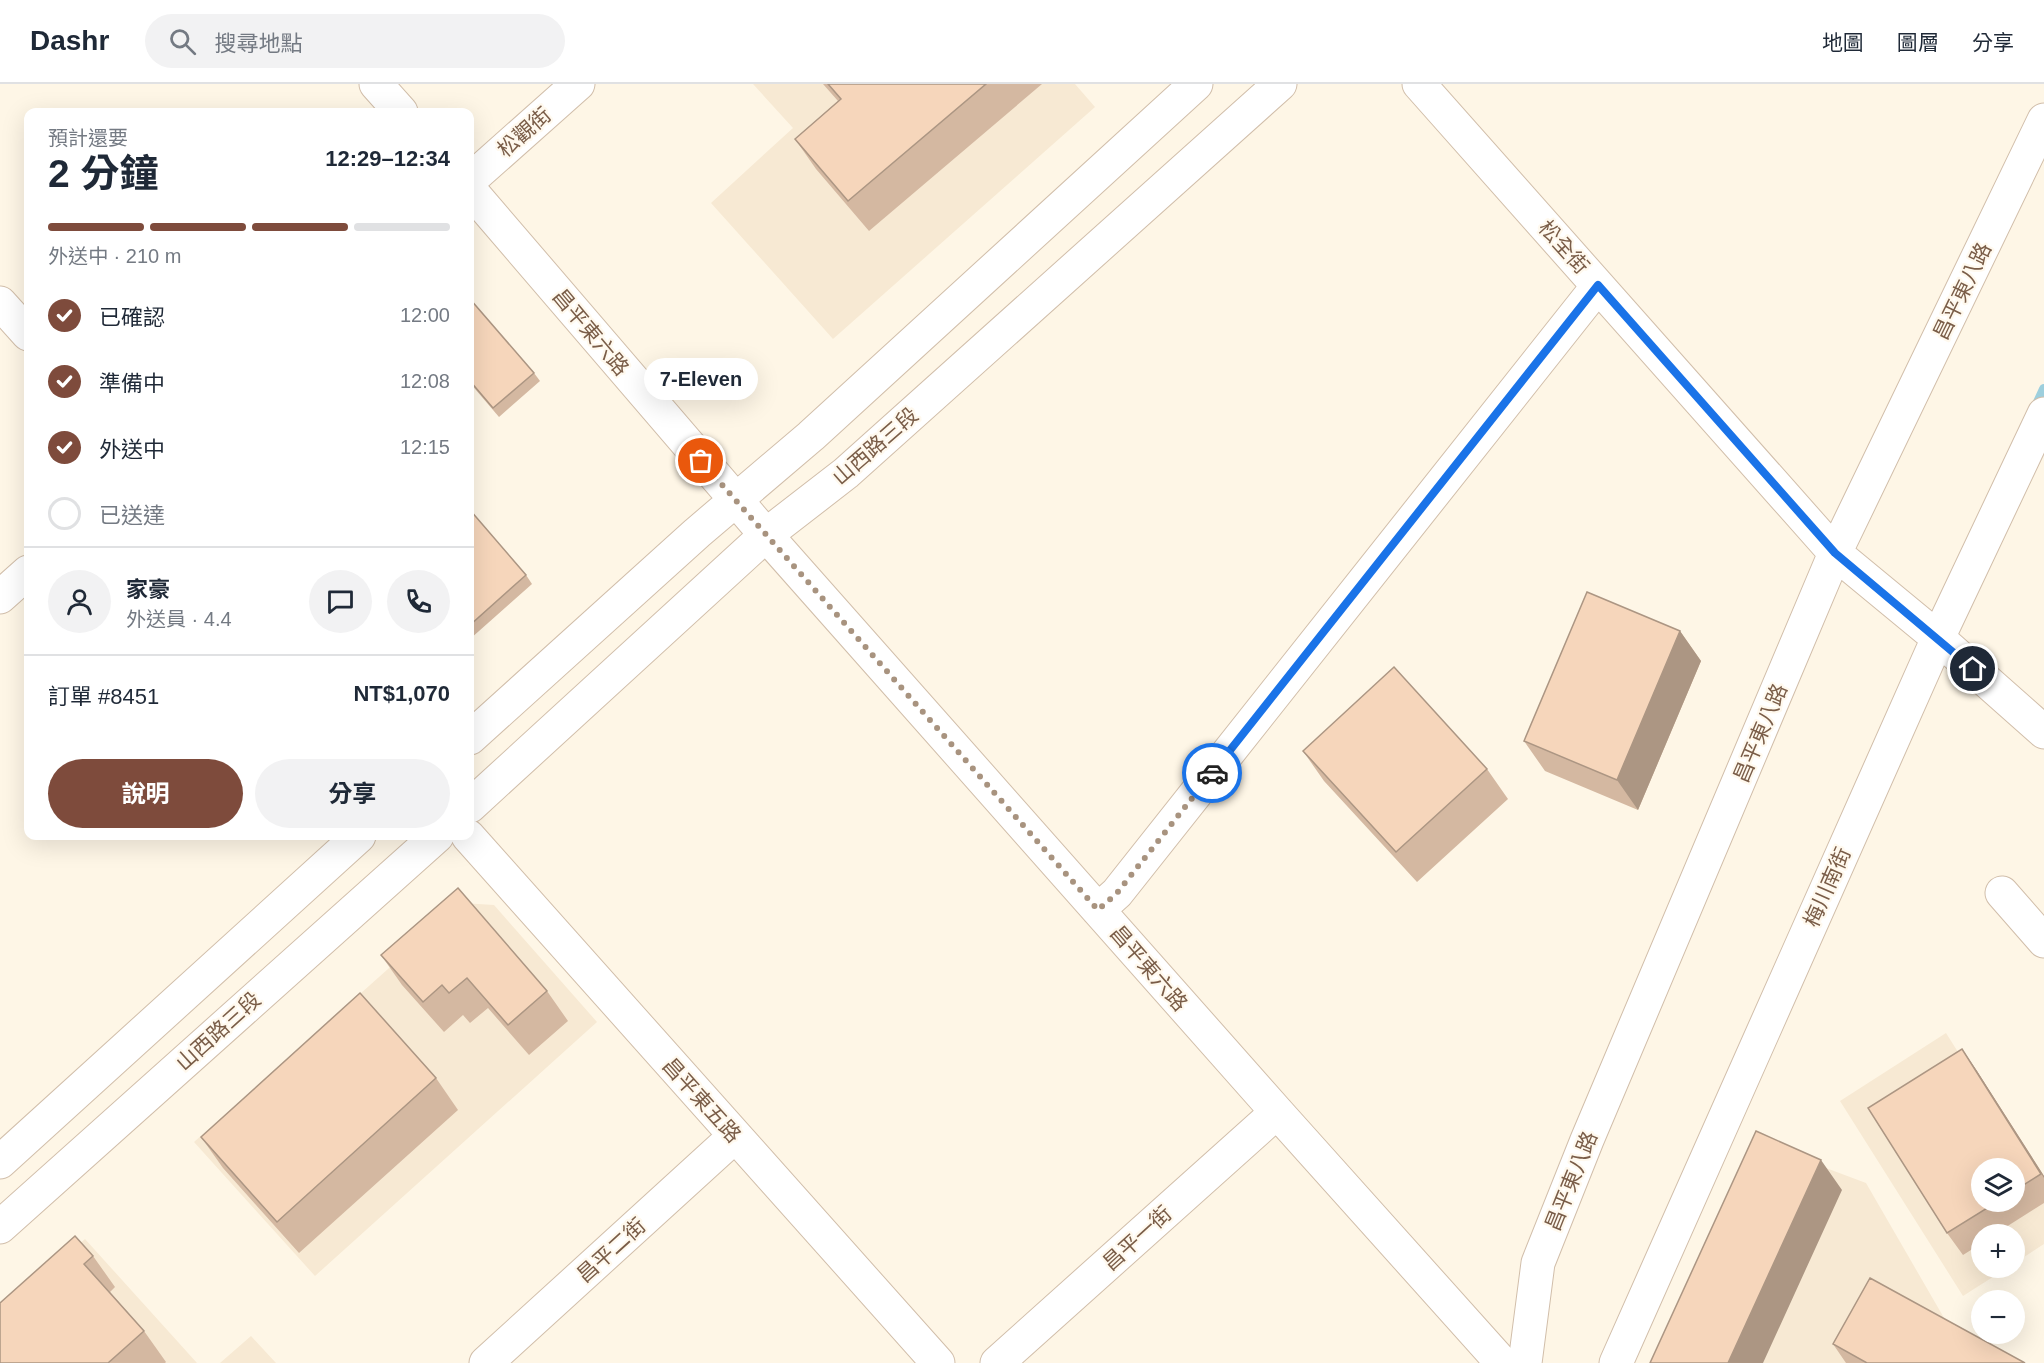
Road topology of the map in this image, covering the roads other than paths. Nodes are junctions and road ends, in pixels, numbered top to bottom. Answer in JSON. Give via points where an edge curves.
{"nodes":[{"id":1,"x":376,"y":84,"type":"edge"},
{"id":2,"x":578,"y":84,"type":"edge"},
{"id":3,"x":1196,"y":84,"type":"edge"},
{"id":4,"x":1280,"y":84,"type":"edge"},
{"id":5,"x":1419,"y":84,"type":"edge"},
{"id":6,"x":397,"y":108,"type":"edge"},
{"id":7,"x":2044,"y":120,"type":"edge"},
{"id":8,"x":474,"y":176,"type":"edge"},
{"id":9,"x":474,"y":195,"type":"edge"},
{"id":10,"x":1598,"y":285,"type":"junction"},
{"id":11,"x":0,"y":303,"type":"edge"},
{"id":12,"x":24,"y":330,"type":"edge"},
{"id":13,"x":2044,"y":414,"type":"edge"},
{"id":14,"x":736,"y":500,"type":"junction"},
{"id":15,"x":766,"y":535,"type":"junction"},
{"id":16,"x":1835,"y":553,"type":"junction"},
{"id":17,"x":24,"y":576,"type":"edge"},
{"id":18,"x":0,"y":597,"type":"edge"},
{"id":19,"x":1938,"y":638,"type":"junction"},
{"id":20,"x":2044,"y":732,"type":"edge"},
{"id":21,"x":474,"y":734,"type":"edge"},
{"id":22,"x":474,"y":802,"type":"edge"},
{"id":23,"x":355,"y":840,"type":"edge"},
{"id":24,"x":433,"y":840,"type":"edge"},
{"id":25,"x":472,"y":840,"type":"edge"},
{"id":26,"x":2002,"y":892,"type":"dead end"},
{"id":27,"x":1098,"y":910,"type":"junction"},
{"id":28,"x":2044,"y":940,"type":"edge"},
{"id":29,"x":1276,"y":1112,"type":"junction"},
{"id":30,"x":735,"y":1136,"type":"junction"},
{"id":31,"x":0,"y":1162,"type":"edge"},
{"id":32,"x":0,"y":1227,"type":"edge"},
{"id":33,"x":486,"y":1363,"type":"edge"},
{"id":34,"x":938,"y":1363,"type":"edge"},
{"id":35,"x":997,"y":1363,"type":"edge"},
{"id":36,"x":1502,"y":1363,"type":"edge"},
{"id":37,"x":1525,"y":1363,"type":"edge"},
{"id":38,"x":1616,"y":1363,"type":"edge"}],
"edges":[{"from":1,"to":6,"type":"street"},
{"from":2,"to":8,"type":"street","name":"松觀街"},
{"from":3,"to":14,"type":"street"},
{"from":4,"to":15,"type":"street","name":"山西路三段","via":[[846,473]]},
{"from":5,"to":10,"type":"street","name":"松全街"},
{"from":7,"to":16,"type":"street","name":"昌平東八路"},
{"from":9,"to":14,"type":"street","name":"昌平東六路"},
{"from":10,"to":16,"type":"street","name":"松全街"},
{"from":10,"to":27,"type":"street","via":[[1117,893]]},
{"from":11,"to":12,"type":"street"},
{"from":13,"to":19,"type":"street","name":"梅川南街"},
{"from":14,"to":15,"type":"street","name":"昌平東六路"},
{"from":14,"to":21,"type":"street"},
{"from":15,"to":22,"type":"street","name":"山西路三段"},
{"from":15,"to":27,"type":"street","name":"昌平東六路"},
{"from":16,"to":19,"type":"street","name":"松全街"},
{"from":16,"to":37,"type":"street","name":"昌平東八路","via":[[1538,1263]]},
{"from":17,"to":18,"type":"street"},
{"from":19,"to":20,"type":"street","name":"松全街"},
{"from":19,"to":38,"type":"street","name":"梅川南街"},
{"from":23,"to":31,"type":"street"},
{"from":24,"to":32,"type":"street","name":"山西路三段"},
{"from":25,"to":30,"type":"street","name":"昌平東五路"},
{"from":26,"to":28,"type":"street"},
{"from":27,"to":29,"type":"street","name":"昌平東六路"},
{"from":29,"to":35,"type":"street","name":"昌平一街"},
{"from":29,"to":36,"type":"street","name":"昌平東六路"},
{"from":30,"to":33,"type":"street","name":"昌平二街"},
{"from":30,"to":34,"type":"street","name":"昌平東五路"}]}
